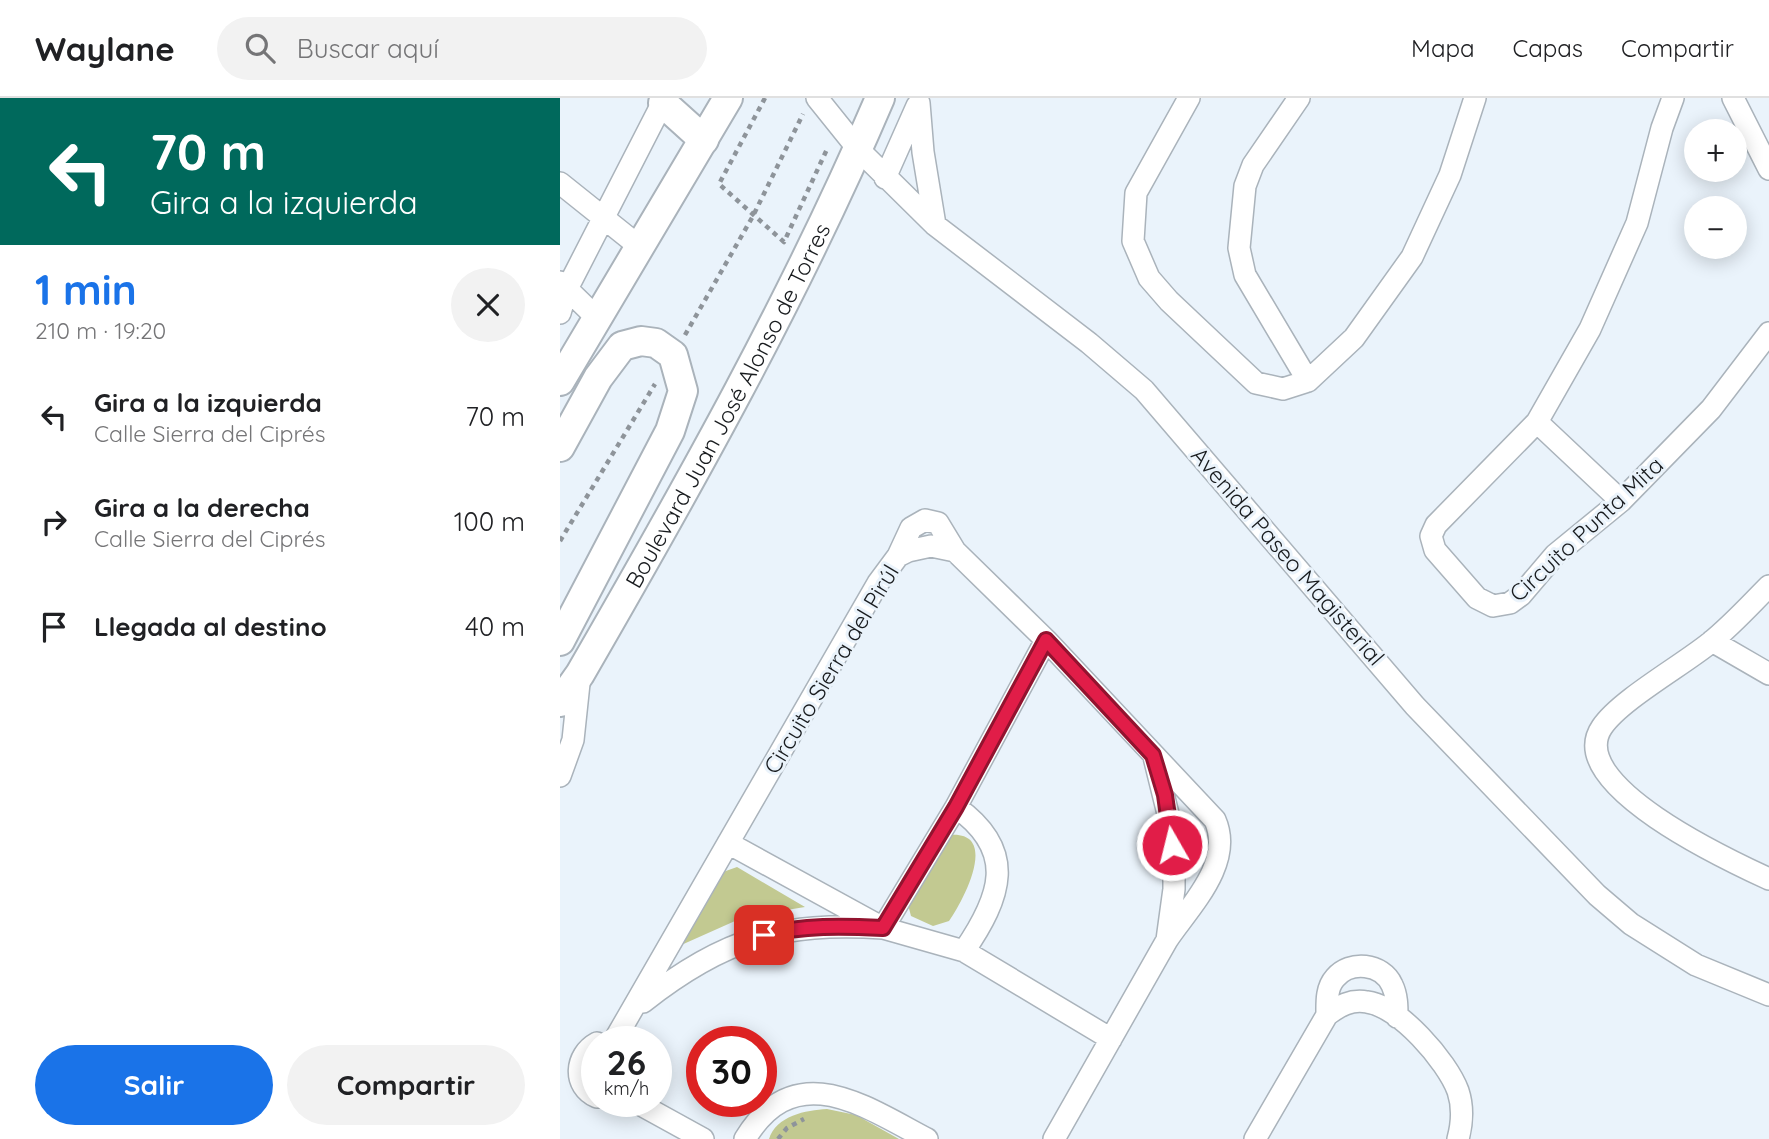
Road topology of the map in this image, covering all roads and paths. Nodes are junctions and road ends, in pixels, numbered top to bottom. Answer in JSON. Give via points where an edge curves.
{"nodes":[{"id":1,"x":728,"y":98,"type":"edge"},
{"id":2,"x":765,"y":98,"type":"edge"},
{"id":3,"x":880,"y":98,"type":"edge"},
{"id":4,"x":1189,"y":98,"type":"edge"},
{"id":5,"x":1299,"y":98,"type":"edge"},
{"id":6,"x":1475,"y":98,"type":"edge"},
{"id":7,"x":1674,"y":98,"type":"edge"},
{"id":8,"x":1733,"y":98,"type":"edge"},
{"id":9,"x":920,"y":100,"type":"edge"},
{"id":10,"x":664,"y":101,"type":"edge"},
{"id":11,"x":812,"y":104,"type":"edge"},
{"id":12,"x":704,"y":140,"type":"junction"},
{"id":13,"x":858,"y":149,"type":"junction"},
{"id":14,"x":824,"y":157,"type":"dead end"},
{"id":15,"x":1769,"y":169,"type":"edge"},
{"id":16,"x":886,"y":178,"type":"junction"},
{"id":17,"x":560,"y":183,"type":"edge"},
{"id":18,"x":754,"y":216,"type":"junction"},
{"id":19,"x":605,"y":218,"type":"junction"},
{"id":20,"x":936,"y":225,"type":"junction"},
{"id":21,"x":640,"y":247,"type":"junction"},
{"id":22,"x":564,"y":286,"type":"edge"},
{"id":23,"x":560,"y":313,"type":"edge"},
{"id":24,"x":598,"y":319,"type":"junction"},
{"id":25,"x":1769,"y":333,"type":"edge"},
{"id":26,"x":673,"y":355,"type":"junction"},
{"id":27,"x":560,"y":381,"type":"edge"},
{"id":28,"x":1308,"y":381,"type":"junction"},
{"id":29,"x":1537,"y":422,"type":"junction"},
{"id":30,"x":560,"y":447,"type":"edge"},
{"id":31,"x":1620,"y":500,"type":"junction"},
{"id":32,"x":560,"y":541,"type":"edge"},
{"id":33,"x":1769,"y":586,"type":"edge"},
{"id":34,"x":1046,"y":640,"type":"junction"},
{"id":35,"x":560,"y":641,"type":"edge"},
{"id":36,"x":1713,"y":641,"type":"junction"},
{"id":37,"x":580,"y":674,"type":"junction"},
{"id":38,"x":1769,"y":674,"type":"edge"},
{"id":39,"x":560,"y":702,"type":"edge"},
{"id":40,"x":1153,"y":755,"type":"junction"},
{"id":41,"x":560,"y":776,"type":"edge"},
{"id":42,"x":956,"y":807,"type":"junction"},
{"id":43,"x":728,"y":843,"type":"junction"},
{"id":44,"x":1769,"y":879,"type":"edge"},
{"id":45,"x":883,"y":928,"type":"junction"},
{"id":46,"x":1167,"y":940,"type":"junction"},
{"id":47,"x":964,"y":951,"type":"junction"},
{"id":48,"x":1769,"y":995,"type":"edge"},
{"id":49,"x":633,"y":1009,"type":"junction"},
{"id":50,"x":1327,"y":1015,"type":"junction"},
{"id":51,"x":1397,"y":1017,"type":"junction"},
{"id":52,"x":623,"y":1026,"type":"edge"},
{"id":53,"x":1111,"y":1039,"type":"junction"},
{"id":54,"x":663,"y":1117,"type":"edge"},
{"id":55,"x":812,"y":1117,"type":"dead end"},
{"id":56,"x":703,"y":1139,"type":"edge"},
{"id":57,"x":745,"y":1139,"type":"edge"},
{"id":58,"x":778,"y":1139,"type":"edge"},
{"id":59,"x":927,"y":1139,"type":"edge"},
{"id":60,"x":1054,"y":1139,"type":"edge"},
{"id":61,"x":1255,"y":1139,"type":"edge"},
{"id":62,"x":1458,"y":1139,"type":"edge"}],
"edges":[{"from":1,"to":12,"type":"main road"},
{"from":2,"to":18,"type":"path","via":[[719,184]]},
{"from":3,"to":13,"type":"main road","name":"Boulevard Juan José Alonso de Torres"},
{"from":4,"to":28,"type":"street","via":[[1136,192],[1133,241],[1140,259],[1169,302],[1256,383],[1283,389]]},
{"from":5,"to":28,"type":"street","via":[[1253,165],[1241,215],[1239,248],[1245,275]]},
{"from":6,"to":28,"type":"street","via":[[1450,175],[1412,257],[1354,338]]},
{"from":7,"to":29,"type":"street","name":"Circuito Punta Mita","via":[[1661,128],[1637,223],[1590,329]]},
{"from":8,"to":15,"type":"street"},
{"from":9,"to":16,"type":"street"},
{"from":9,"to":20,"type":"street","via":[[923,152]]},
{"from":10,"to":12,"type":"main road"},
{"from":10,"to":19,"type":"street"},
{"from":11,"to":13,"type":"street","name":"Avenida Paseo Magisterial"},
{"from":11,"to":18,"type":"path"},
{"from":12,"to":21,"type":"main road"},
{"from":13,"to":16,"type":"street","name":"Avenida Paseo Magisterial"},
{"from":13,"to":37,"type":"main road","name":"Boulevard Juan José Alonso de Torres","via":[[715,435]]},
{"from":14,"to":18,"type":"path","via":[[784,242]]},
{"from":16,"to":20,"type":"street","name":"Avenida Paseo Magisterial"},
{"from":17,"to":19,"type":"street"},
{"from":18,"to":26,"type":"path"},
{"from":19,"to":21,"type":"street"},
{"from":19,"to":22,"type":"street"},
{"from":20,"to":48,"type":"street","name":"Avenida Paseo Magisterial","via":[[1144,390],[1415,706],[1597,895],[1631,924],[1696,965]]},
{"from":21,"to":24,"type":"main road"},
{"from":22,"to":23,"type":"street"},
{"from":22,"to":24,"type":"street"},
{"from":24,"to":27,"type":"main road"},
{"from":25,"to":31,"type":"street","name":"Circuito Punta Mita","via":[[1711,409]]},
{"from":26,"to":30,"type":"main road","via":[[656,343],[622,346],[598,378]]},
{"from":26,"to":32,"type":"path"},
{"from":26,"to":35,"type":"main road","via":[[684,391],[670,431]]},
{"from":29,"to":31,"type":"street"},
{"from":29,"to":31,"type":"street","name":"Circuito Punta Mita","via":[[1445,512],[1431,536],[1435,550],[1477,598],[1493,606],[1510,603],[1555,555]]},
{"from":33,"to":36,"type":"street"},
{"from":34,"to":40,"type":"street","name":"Circuito Sierra del Pirúl"},
{"from":34,"to":42,"type":"street"},
{"from":34,"to":43,"type":"street","name":"Circuito Sierra del Pirúl","via":[[955,551],[918,547],[898,556]]},
{"from":36,"to":38,"type":"street"},
{"from":36,"to":44,"type":"street","via":[[1618,711],[1602,727],[1595,750],[1598,762],[1623,792],[1720,856]]},
{"from":37,"to":39,"type":"main road","name":"Boulevard Juan José Alonso de Torres"},
{"from":37,"to":41,"type":"street","via":[[573,740]]},
{"from":40,"to":46,"type":"street","name":"Circuito Sierra del Pirúl","via":[[1171,827],[1174,889]]},
{"from":40,"to":46,"type":"street","via":[[1207,809],[1220,832],[1216,865]]},
{"from":42,"to":45,"type":"street"},
{"from":42,"to":47,"type":"street","via":[[991,843],[999,881],[994,901]]},
{"from":43,"to":45,"type":"street"},
{"from":43,"to":49,"type":"street","name":"Circuito Sierra del Pirúl"},
{"from":45,"to":47,"type":"street"},
{"from":45,"to":49,"type":"street","via":[[834,925],[787,929],[741,942],[698,961]]},
{"from":46,"to":53,"type":"street","name":"Circuito Sierra del Pirúl"},
{"from":47,"to":53,"type":"street"},
{"from":49,"to":52,"type":"street","name":"Circuito Sierra del Pirúl"},
{"from":50,"to":51,"type":"street","via":[[1358,1001],[1380,1005]]},
{"from":50,"to":51,"type":"street","via":[[1328,990],[1334,978],[1357,966],[1382,973],[1391,982]]},
{"from":50,"to":61,"type":"street"},
{"from":51,"to":62,"type":"street","via":[[1432,1049],[1457,1090],[1461,1109]]},
{"from":53,"to":60,"type":"street","name":"Circuito Sierra del Pirúl"},
{"from":54,"to":56,"type":"street"},
{"from":55,"to":58,"type":"path","via":[[792,1124]]},
{"from":57,"to":59,"type":"street","via":[[760,1117],[773,1108],[793,1097],[818,1093],[841,1096]]}]}
